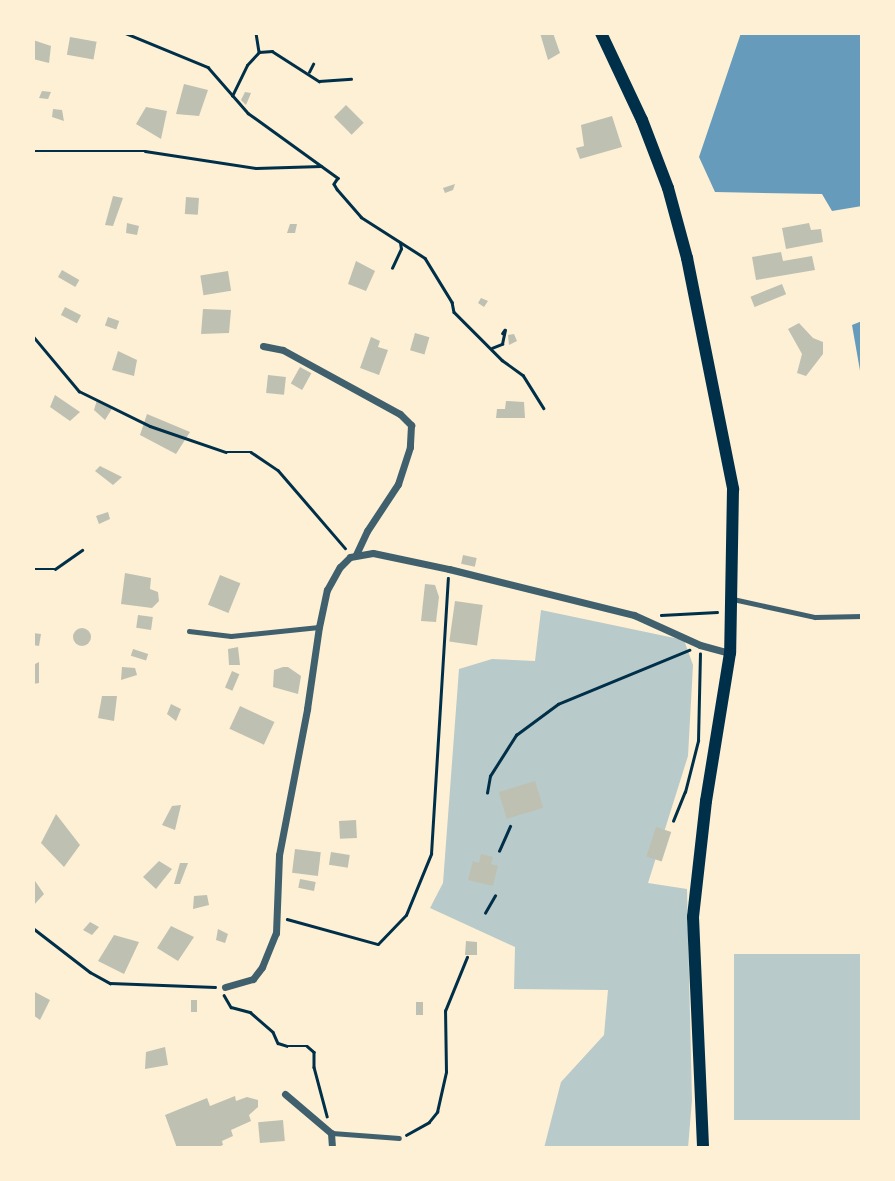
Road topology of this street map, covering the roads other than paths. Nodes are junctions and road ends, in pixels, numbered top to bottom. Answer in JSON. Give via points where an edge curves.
{"nodes":[{"id":1,"x":601,"y":33,"type":"edge"},
{"id":2,"x":263,"y":346,"type":"dead end"},
{"id":3,"x":353,"y":556,"type":"junction"},
{"id":4,"x":731,"y":605,"type":"junction"},
{"id":5,"x":862,"y":616,"type":"edge"},
{"id":6,"x":319,"y":627,"type":"junction"},
{"id":7,"x":188,"y":631,"type":"dead end"},
{"id":8,"x":730,"y":653,"type":"junction"},
{"id":9,"x":225,"y":987,"type":"road end"},
{"id":10,"x":285,"y":1094,"type":"dead end"},
{"id":11,"x":331,"y":1133,"type":"junction"},
{"id":12,"x":399,"y":1138,"type":"road end"},
{"id":13,"x":332,"y":1148,"type":"edge"},
{"id":14,"x":703,"y":1148,"type":"edge"}],
"edges":[{"from":1,"to":4,"type":"main road","via":[[668,188],[687,258],[733,489]]},
{"from":2,"to":3,"type":"street","via":[[283,349],[400,414],[411,425],[410,447],[398,484]]},
{"from":3,"to":6,"type":"street","via":[[340,567],[327,590]]},
{"from":3,"to":8,"type":"street","via":[[373,553],[634,615],[700,645]]},
{"from":4,"to":5,"type":"lane","via":[[815,617]]},
{"from":4,"to":8,"type":"main road"},
{"from":6,"to":7,"type":"lane","via":[[231,636]]},
{"from":6,"to":9,"type":"street","via":[[279,855],[276,933],[253,979]]},
{"from":8,"to":14,"type":"main road","via":[[693,918]]},
{"from":10,"to":11,"type":"street"},
{"from":11,"to":12,"type":"lane"},
{"from":11,"to":13,"type":"street"}]}
